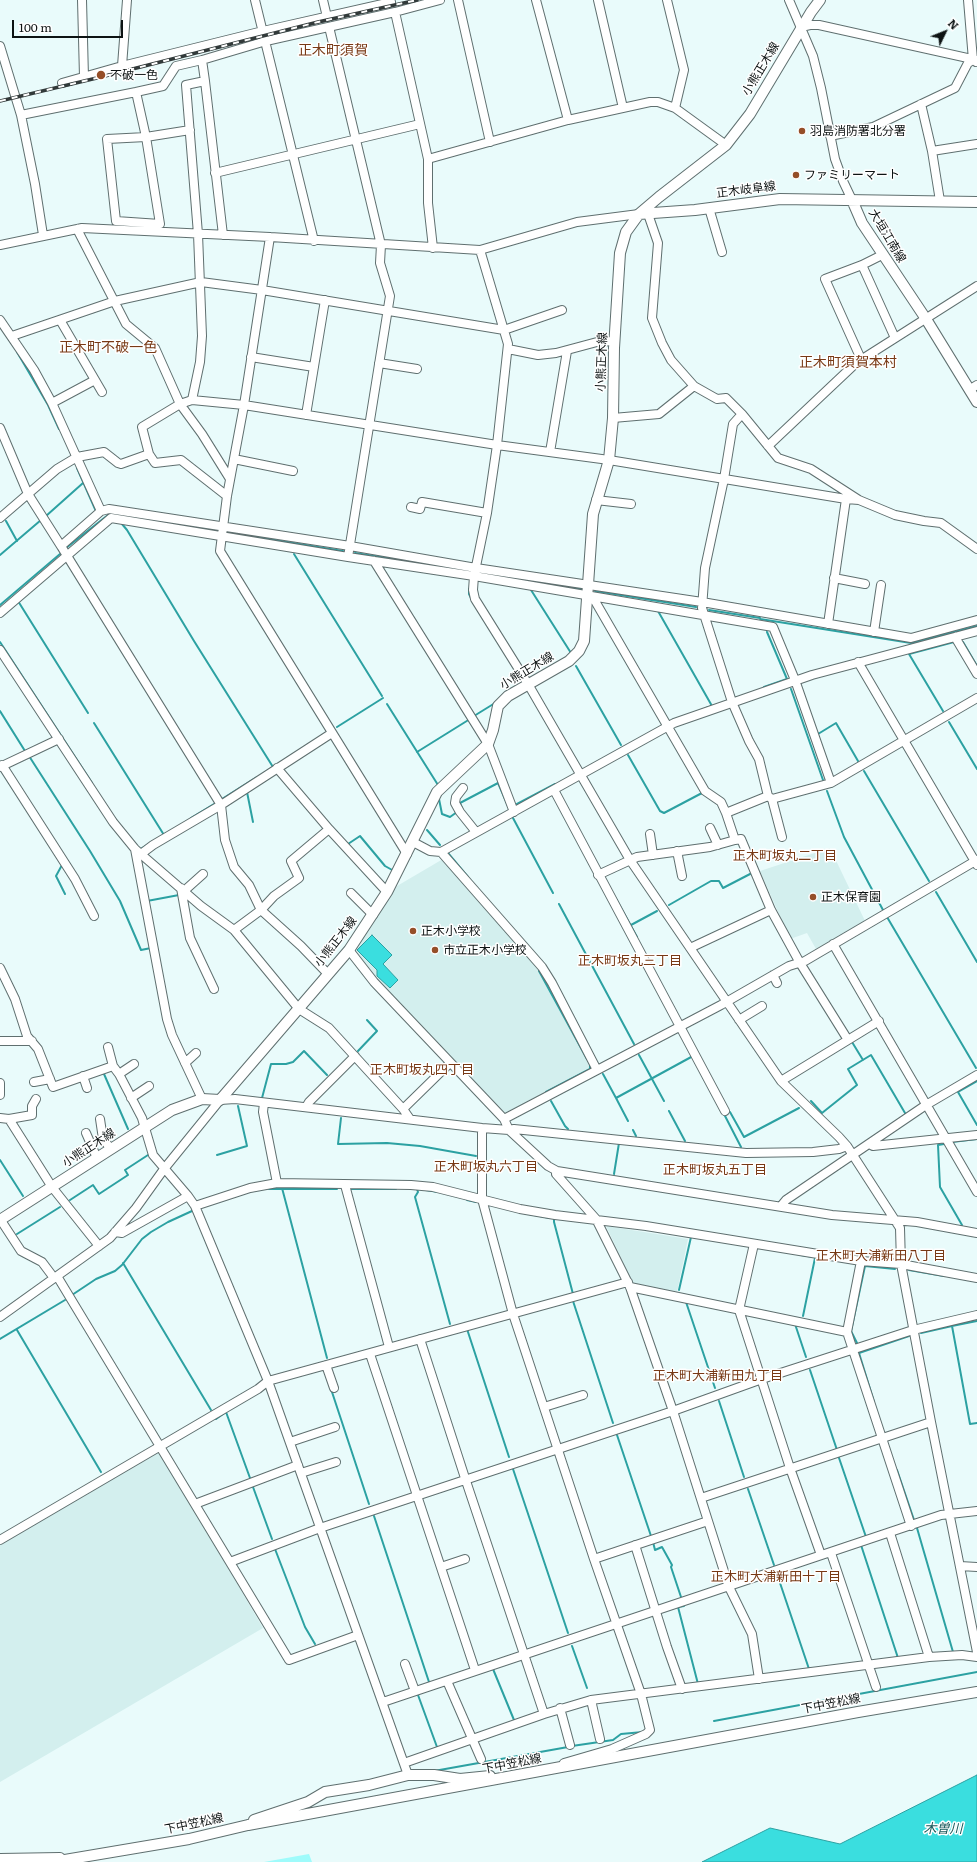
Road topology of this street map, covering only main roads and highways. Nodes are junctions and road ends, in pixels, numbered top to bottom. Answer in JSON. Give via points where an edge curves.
{"nodes":[{"id":1,"x":820,"y":0,"type":"edge"},
{"id":2,"x":852,"y":200,"type":"junction"},
{"id":3,"x":976,"y":203,"type":"edge"},
{"id":4,"x":644,"y":214,"type":"junction"},
{"id":5,"x":973,"y":387,"type":"edge"},
{"id":6,"x":977,"y":402,"type":"edge"},
{"id":7,"x":0,"y":1219,"type":"edge"},
{"id":8,"x":977,"y":1692,"type":"edge"},
{"id":9,"x":508,"y":1778,"type":"junction"},
{"id":10,"x":248,"y":1825,"type":"junction"},
{"id":11,"x":78,"y":1857,"type":"junction"},
{"id":12,"x":0,"y":1859,"type":"edge"},
{"id":13,"x":53,"y":1862,"type":"edge"}],
"edges":[{"from":1,"to":4,"type":"main road","name":"小熊正木線","via":[[801,27],[750,114],[726,145]]},
{"from":2,"to":3,"type":"main road","name":"正木岐阜線"},
{"from":2,"to":4,"type":"main road","name":"正木岐阜線","via":[[780,198]]},
{"from":2,"to":5,"type":"main road","name":"大垣江南線","via":[[862,223],[882,255]]},
{"from":4,"to":7,"type":"main road","name":"小熊正木線","via":[[626,232],[620,253],[609,460],[593,514],[584,641],[579,651],[569,661],[508,696],[498,706],[488,744],[437,792],[387,892],[349,950],[220,1100],[202,1099],[172,1110]]},
{"from":5,"to":6,"type":"main road","name":"大垣江南線"},
{"from":8,"to":9,"type":"main road","name":"下中笠松線"},
{"from":9,"to":10,"type":"main road","name":"下中笠松線"},
{"from":9,"to":10,"type":"main road","via":[[498,1775],[460,1779],[408,1775],[325,1792],[308,1802],[256,1818]]},
{"from":10,"to":11,"type":"main road","name":"下中笠松線","via":[[189,1840]]},
{"from":11,"to":12,"type":"main road"},
{"from":11,"to":13,"type":"main road","name":"下中笠松線"}]}
